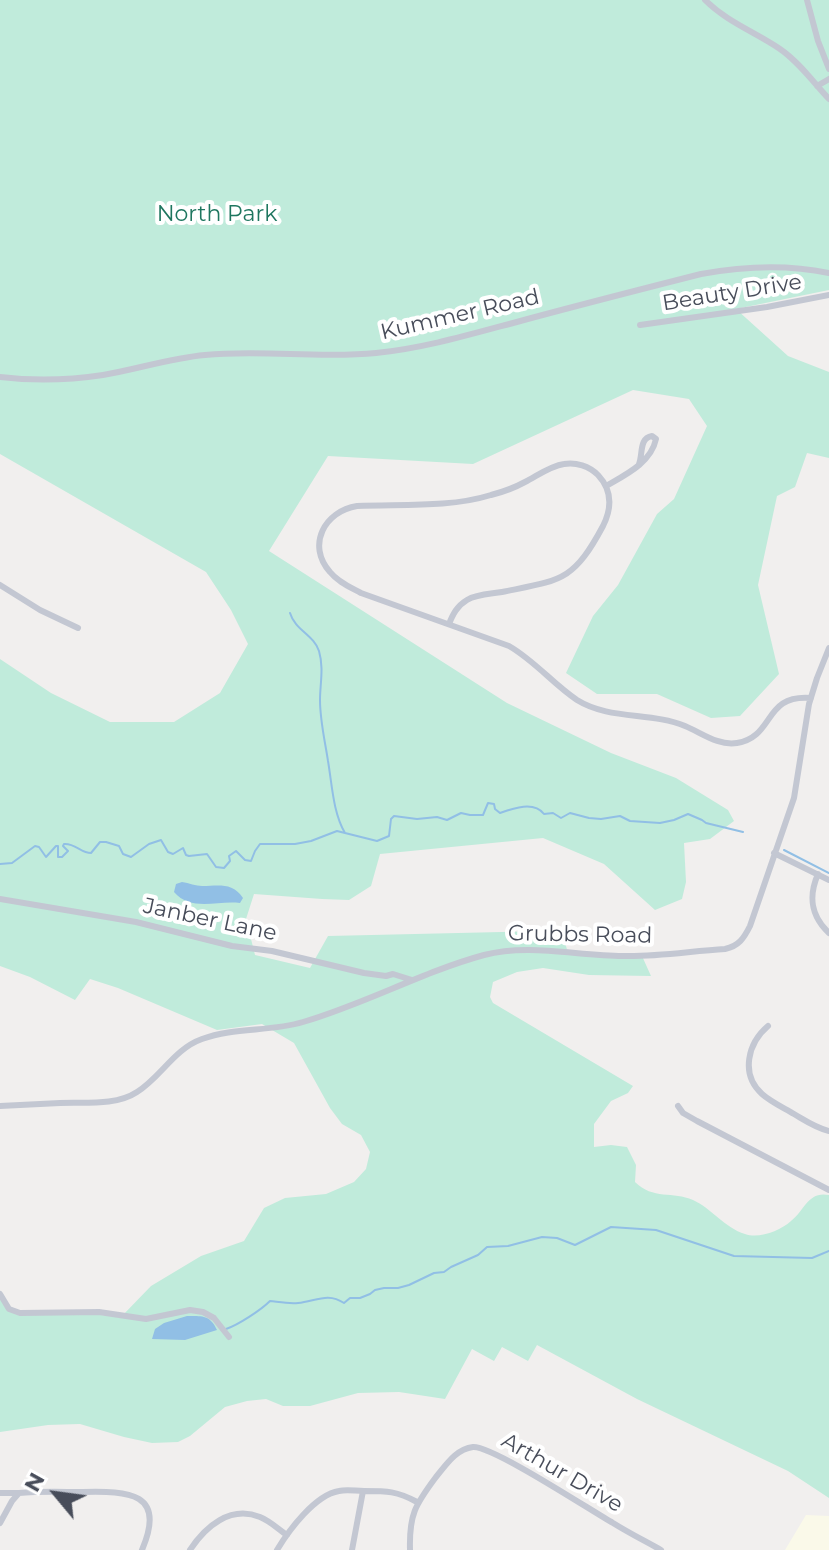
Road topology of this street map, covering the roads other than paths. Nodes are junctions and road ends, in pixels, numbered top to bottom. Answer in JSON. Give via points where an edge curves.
{"nodes":[{"id":1,"x":705,"y":0,"type":"edge"},
{"id":2,"x":807,"y":0,"type":"edge"},
{"id":3,"x":829,"y":69,"type":"edge"},
{"id":4,"x":829,"y":79,"type":"edge"},
{"id":5,"x":817,"y":86,"type":"junction"},
{"id":6,"x":829,"y":99,"type":"edge"},
{"id":7,"x":829,"y":273,"type":"edge"},
{"id":8,"x":829,"y":295,"type":"edge"},
{"id":9,"x":640,"y":325,"type":"dead end"},
{"id":10,"x":0,"y":377,"type":"edge"},
{"id":11,"x":639,"y":464,"type":"dead end"},
{"id":12,"x":606,"y":486,"type":"junction"},
{"id":13,"x":0,"y":585,"type":"edge"},
{"id":14,"x":449,"y":624,"type":"junction"},
{"id":15,"x":78,"y":628,"type":"dead end"},
{"id":16,"x":829,"y":648,"type":"edge"},
{"id":17,"x":811,"y":698,"type":"junction"},
{"id":18,"x":774,"y":853,"type":"junction"},
{"id":19,"x":818,"y":874,"type":"junction"},
{"id":20,"x":829,"y":880,"type":"edge"},
{"id":21,"x":0,"y":899,"type":"edge"},
{"id":22,"x":829,"y":933,"type":"edge"},
{"id":23,"x":412,"y":980,"type":"junction"},
{"id":24,"x":768,"y":1026,"type":"dead end"},
{"id":25,"x":0,"y":1106,"type":"edge"},
{"id":26,"x":678,"y":1106,"type":"dead end"},
{"id":27,"x":829,"y":1131,"type":"edge"},
{"id":28,"x":829,"y":1190,"type":"edge"},
{"id":29,"x":0,"y":1294,"type":"edge"},
{"id":30,"x":229,"y":1337,"type":"dead end"},
{"id":31,"x":363,"y":1491,"type":"junction"},
{"id":32,"x":0,"y":1493,"type":"edge"},
{"id":33,"x":19,"y":1493,"type":"junction"},
{"id":34,"x":417,"y":1502,"type":"junction"},
{"id":35,"x":0,"y":1523,"type":"edge"},
{"id":36,"x":287,"y":1535,"type":"junction"},
{"id":37,"x":142,"y":1550,"type":"edge"},
{"id":38,"x":190,"y":1550,"type":"edge"},
{"id":39,"x":277,"y":1550,"type":"edge"},
{"id":40,"x":352,"y":1550,"type":"edge"},
{"id":41,"x":410,"y":1550,"type":"edge"},
{"id":42,"x":661,"y":1550,"type":"edge"}],
"edges":[{"from":1,"to":5,"type":"street","via":[[782,51]]},
{"from":2,"to":3,"type":"street"},
{"from":4,"to":5,"type":"street"},
{"from":5,"to":6,"type":"street"},
{"from":7,"to":10,"type":"street","name":"Kummer Road","via":[[760,267],[701,274],[452,339],[374,353],[230,353],[79,378]]},
{"from":8,"to":9,"type":"street","name":"Beauty Drive"},
{"from":11,"to":12,"type":"street"},
{"from":12,"to":14,"type":"street","via":[[607,515],[588,553],[572,571],[551,582],[472,597],[458,607]]},
{"from":12,"to":14,"type":"street","via":[[585,467],[562,464],[483,498],[357,506],[330,518],[319,550],[331,574],[370,597]]},
{"from":13,"to":15,"type":"street"},
{"from":14,"to":17,"type":"street","via":[[516,651],[586,704],[669,720],[721,742],[746,741],[762,730],[781,703]]},
{"from":16,"to":17,"type":"street","name":"Grubbs Road"},
{"from":17,"to":18,"type":"street","name":"Grubbs Road","via":[[795,791]]},
{"from":18,"to":19,"type":"street"},
{"from":18,"to":23,"type":"street","name":"Grubbs Road","via":[[750,926],[731,947],[633,956],[502,951]]},
{"from":19,"to":20,"type":"street"},
{"from":19,"to":22,"type":"street","via":[[811,901]]},
{"from":21,"to":23,"type":"street","name":"Janber Lane"},
{"from":23,"to":25,"type":"street","name":"Grubbs Road","via":[[289,1026],[224,1033],[190,1044],[151,1082],[116,1101]]},
{"from":24,"to":27,"type":"street","via":[[751,1051],[754,1084],[769,1099]]},
{"from":26,"to":28,"type":"street"},
{"from":29,"to":30,"type":"street","via":[[9,1309],[20,1313],[99,1312],[146,1319],[199,1311],[214,1318]]},
{"from":31,"to":34,"type":"street","via":[[393,1491]]},
{"from":31,"to":36,"type":"street","via":[[321,1498]]},
{"from":31,"to":40,"type":"street"},
{"from":32,"to":33,"type":"street"},
{"from":33,"to":35,"type":"street"},
{"from":33,"to":37,"type":"street","via":[[104,1491],[133,1496],[145,1505],[151,1521]]},
{"from":34,"to":41,"type":"street","name":"Arthur Drive"},
{"from":34,"to":42,"type":"street","name":"Arthur Drive","via":[[452,1458],[465,1449],[480,1448]]},
{"from":36,"to":38,"type":"street","via":[[258,1516],[232,1515],[209,1525]]},
{"from":36,"to":39,"type":"street"}]}
